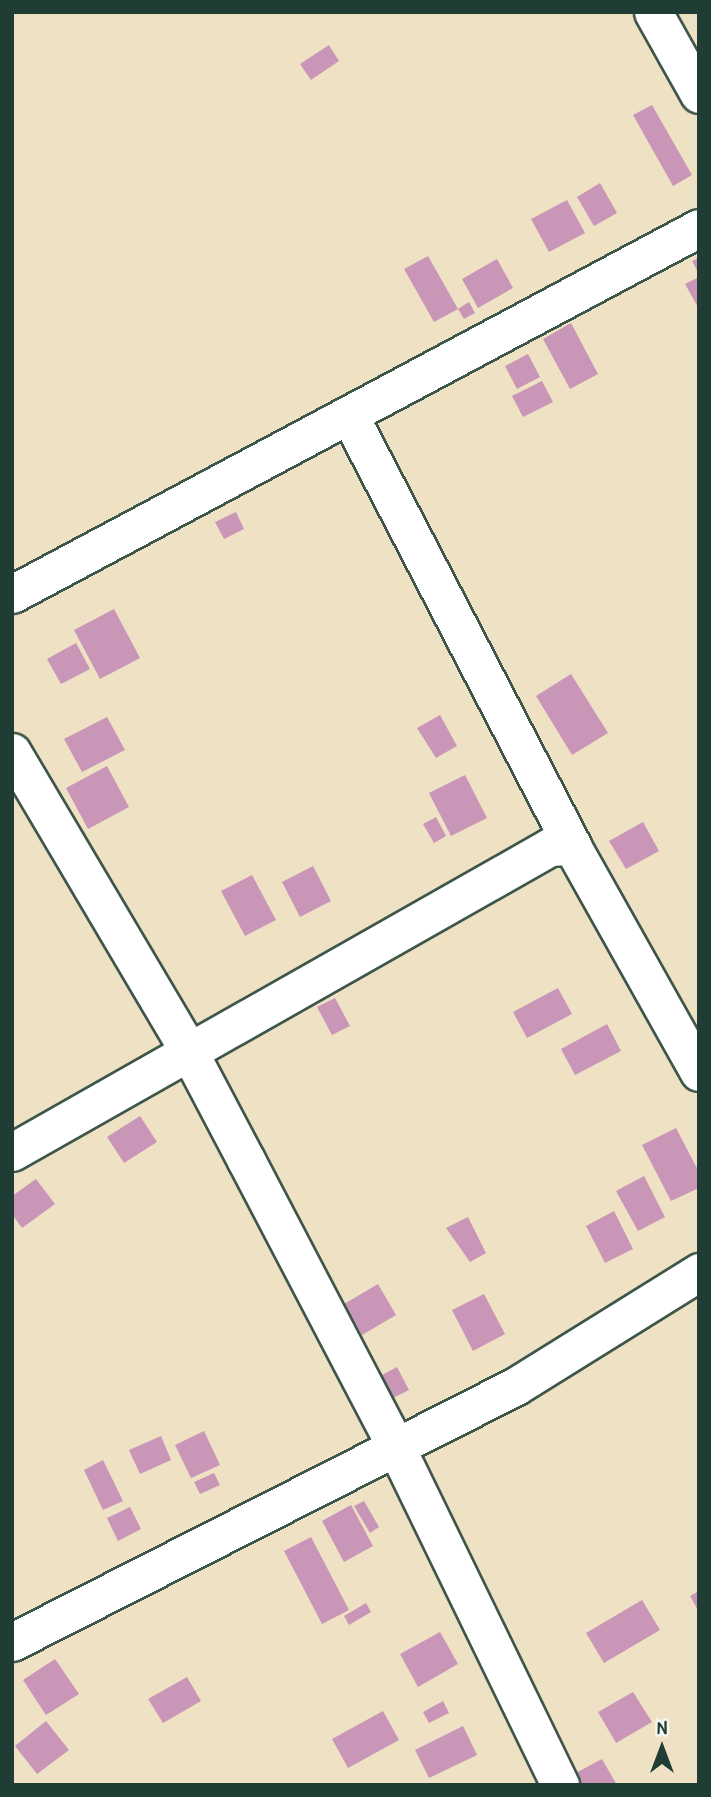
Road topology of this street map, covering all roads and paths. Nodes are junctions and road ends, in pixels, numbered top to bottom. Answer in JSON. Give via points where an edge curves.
{"nodes":[{"id":1,"x":653,"y":12,"type":"edge"},
{"id":2,"x":699,"y":94,"type":"edge"},
{"id":3,"x":699,"y":228,"type":"edge"},
{"id":4,"x":349,"y":415,"type":"junction"},
{"id":5,"x":12,"y":594,"type":"edge"},
{"id":6,"x":12,"y":752,"type":"edge"},
{"id":7,"x":572,"y":846,"type":"junction"},
{"id":8,"x":188,"y":1050,"type":"junction"},
{"id":9,"x":699,"y":1072,"type":"edge"},
{"id":10,"x":12,"y":1152,"type":"edge"},
{"id":11,"x":699,"y":1272,"type":"edge"},
{"id":12,"x":395,"y":1445,"type":"junction"},
{"id":13,"x":12,"y":1642,"type":"edge"},
{"id":14,"x":560,"y":1785,"type":"edge"}],
"edges":[{"from":1,"to":2,"type":"street"},
{"from":3,"to":4,"type":"street"},
{"from":4,"to":5,"type":"street"},
{"from":4,"to":7,"type":"street"},
{"from":6,"to":8,"type":"street"},
{"from":7,"to":8,"type":"street","via":[[550,847]]},
{"from":7,"to":9,"type":"street"},
{"from":8,"to":10,"type":"street"},
{"from":8,"to":12,"type":"street"},
{"from":11,"to":12,"type":"street","via":[[516,1386]]},
{"from":12,"to":13,"type":"street"},
{"from":12,"to":14,"type":"street"}]}
